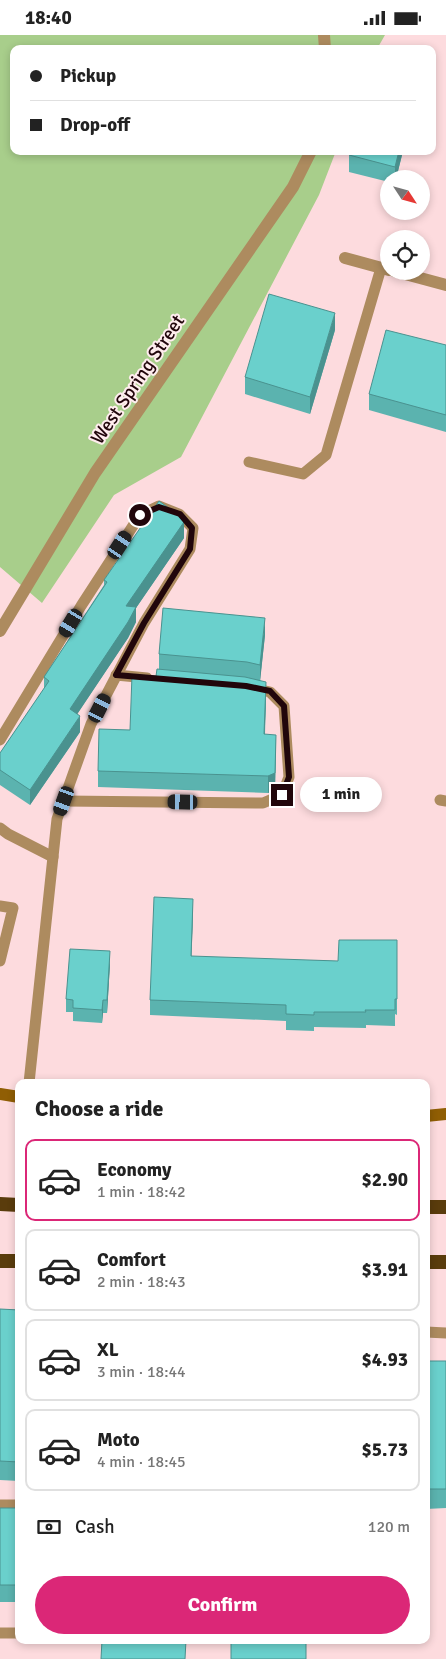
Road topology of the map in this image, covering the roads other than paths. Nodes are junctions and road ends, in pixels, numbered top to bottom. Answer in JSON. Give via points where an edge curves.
{"nodes":[{"id":1,"x":309,"y":155,"type":"edge"},
{"id":2,"x":345,"y":258,"type":"dead end"},
{"id":3,"x":380,"y":268,"type":"edge"},
{"id":4,"x":382,"y":280,"type":"edge"},
{"id":5,"x":427,"y":280,"type":"edge"},
{"id":6,"x":446,"y":285,"type":"edge"},
{"id":7,"x":249,"y":461,"type":"dead end"},
{"id":8,"x":0,"y":631,"type":"edge"},
{"id":9,"x":116,"y":675,"type":"junction"},
{"id":10,"x":163,"y":679,"type":"edge"},
{"id":11,"x":237,"y":685,"type":"edge"},
{"id":12,"x":0,"y":740,"type":"edge"},
{"id":13,"x":64,"y":801,"type":"junction"},
{"id":14,"x":0,"y":828,"type":"edge"},
{"id":15,"x":53,"y":857,"type":"junction"},
{"id":16,"x":0,"y":906,"type":"edge"},
{"id":17,"x":0,"y":961,"type":"edge"},
{"id":18,"x":29,"y":1079,"type":"edge"},
{"id":19,"x":0,"y":1094,"type":"edge"},
{"id":20,"x":15,"y":1096,"type":"edge"},
{"id":21,"x":446,"y":1114,"type":"edge"},
{"id":22,"x":430,"y":1116,"type":"edge"},
{"id":23,"x":0,"y":1204,"type":"edge"},
{"id":24,"x":15,"y":1205,"type":"edge"},
{"id":25,"x":430,"y":1207,"type":"edge"},
{"id":26,"x":446,"y":1207,"type":"edge"},
{"id":27,"x":0,"y":1261,"type":"edge"},
{"id":28,"x":15,"y":1261,"type":"edge"},
{"id":29,"x":430,"y":1262,"type":"edge"},
{"id":30,"x":446,"y":1262,"type":"edge"},
{"id":31,"x":430,"y":1333,"type":"edge"},
{"id":32,"x":446,"y":1333,"type":"edge"},
{"id":33,"x":0,"y":1505,"type":"edge"},
{"id":34,"x":15,"y":1505,"type":"edge"},
{"id":35,"x":0,"y":1633,"type":"edge"},
{"id":36,"x":15,"y":1633,"type":"edge"}],
"edges":[{"from":1,"to":8,"type":"street","name":"West Spring Street","via":[[293,187],[95,473]]},
{"from":2,"to":3,"type":"street"},
{"from":4,"to":7,"type":"lane","via":[[326,455],[303,474]]},
{"from":5,"to":6,"type":"street"},
{"from":9,"to":10,"type":"lane"},
{"from":9,"to":12,"type":"lane","via":[[190,549],[192,528],[180,514],[159,507],[140,515]]},
{"from":9,"to":13,"type":"lane","via":[[91,724]]},
{"from":11,"to":13,"type":"lane","via":[[270,691],[284,706],[289,777],[282,795],[263,803]]},
{"from":13,"to":15,"type":"lane","via":[[57,819]]},
{"from":14,"to":15,"type":"lane"},
{"from":15,"to":18,"type":"lane"},
{"from":16,"to":17,"type":"lane","via":[[13,908]]},
{"from":19,"to":20,"type":"main road"},
{"from":21,"to":22,"type":"main road"},
{"from":23,"to":24,"type":"highway"},
{"from":25,"to":26,"type":"highway"},
{"from":27,"to":28,"type":"highway"},
{"from":29,"to":30,"type":"highway"},
{"from":31,"to":32,"type":"lane"},
{"from":33,"to":34,"type":"lane"},
{"from":35,"to":36,"type":"lane"}]}
